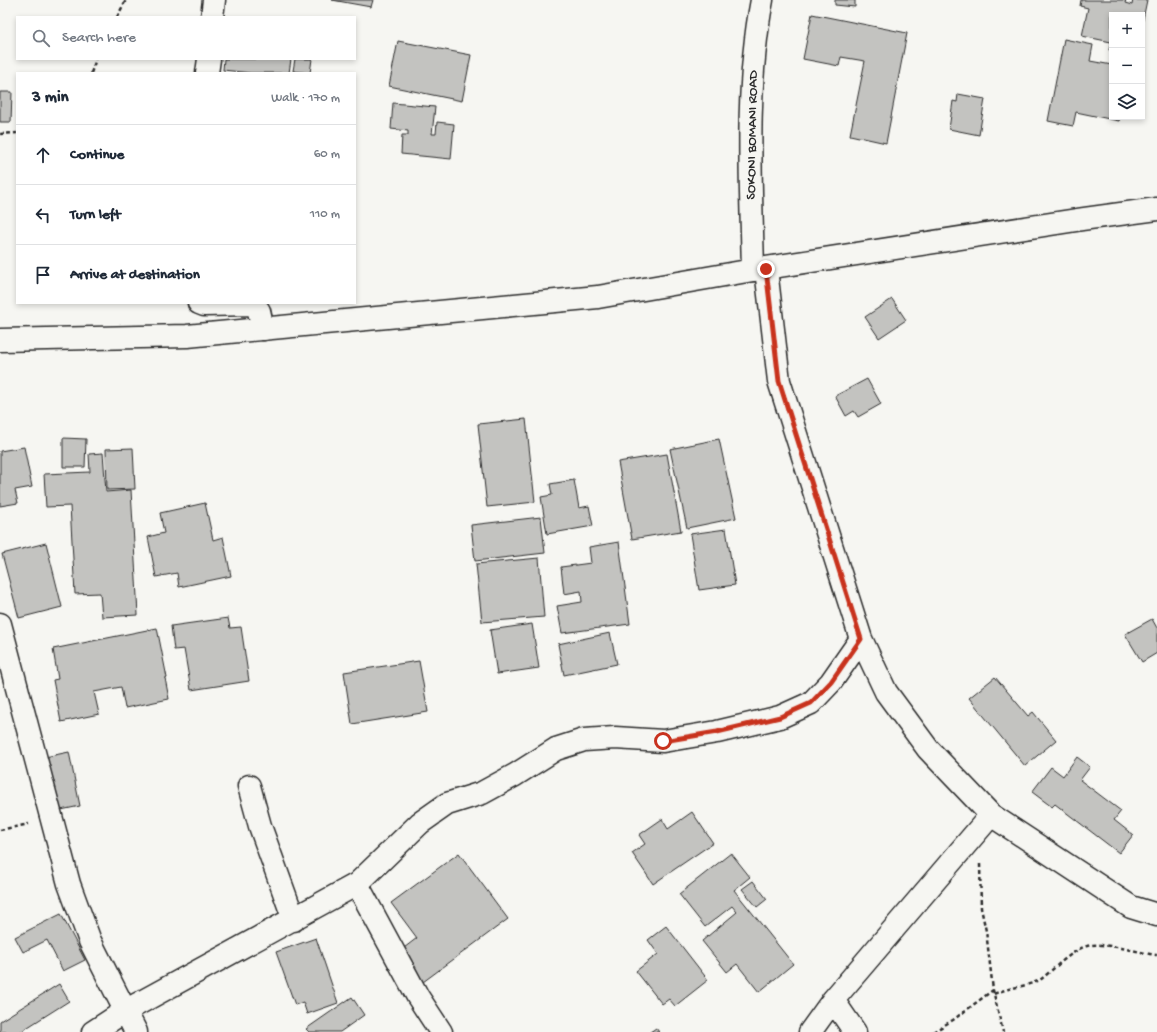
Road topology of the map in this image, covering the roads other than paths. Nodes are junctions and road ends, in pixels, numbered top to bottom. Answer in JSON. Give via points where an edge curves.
{"nodes":[{"id":1,"x":214,"y":0,"type":"edge"},
{"id":2,"x":762,"y":0,"type":"edge"},
{"id":3,"x":212,"y":16,"type":"edge"},
{"id":4,"x":209,"y":60,"type":"edge"},
{"id":5,"x":207,"y":72,"type":"edge"},
{"id":6,"x":1157,"y":209,"type":"edge"},
{"id":7,"x":759,"y":270,"type":"junction"},
{"id":8,"x":202,"y":304,"type":"edge"},
{"id":9,"x":254,"y":304,"type":"edge"},
{"id":10,"x":254,"y":304,"type":"edge"},
{"id":11,"x":263,"y":329,"type":"junction"},
{"id":12,"x":0,"y":340,"type":"edge"},
{"id":13,"x":0,"y":624,"type":"edge"},
{"id":14,"x":861,"y":639,"type":"junction"},
{"id":15,"x":249,"y":786,"type":"dead end"},
{"id":16,"x":991,"y":815,"type":"junction"},
{"id":17,"x":357,"y":884,"type":"junction"},
{"id":18,"x":1157,"y":915,"type":"edge"},
{"id":19,"x":294,"y":920,"type":"junction"},
{"id":20,"x":833,"y":1000,"type":"junction"},
{"id":21,"x":125,"y":1010,"type":"junction"},
{"id":22,"x":93,"y":1032,"type":"edge"},
{"id":23,"x":136,"y":1032,"type":"edge"},
{"id":24,"x":440,"y":1032,"type":"edge"},
{"id":25,"x":810,"y":1032,"type":"edge"},
{"id":26,"x":855,"y":1032,"type":"edge"}],
"edges":[{"from":1,"to":3,"type":"street"},
{"from":2,"to":7,"type":"street","name":"SOKONI BOMANI ROAD","via":[[756,29],[750,108]]},
{"from":4,"to":5,"type":"street"},
{"from":6,"to":7,"type":"street"},
{"from":7,"to":11,"type":"street","via":[[598,297]]},
{"from":7,"to":14,"type":"street","name":"SOKONI BOMANI ROAD","via":[[779,381]]},
{"from":8,"to":10,"type":"street"},
{"from":9,"to":11,"type":"street","via":[[259,311]]},
{"from":11,"to":12,"type":"street","via":[[187,336]]},
{"from":13,"to":21,"type":"street","via":[[69,884],[90,941]]},
{"from":14,"to":16,"type":"street","name":"SOKONI BOMANI ROAD","via":[[886,692],[928,750]]},
{"from":14,"to":17,"type":"street","via":[[831,682],[811,703],[780,717],[717,732],[663,741],[615,738],[584,740],[556,749],[498,785],[447,804],[433,812]]},
{"from":15,"to":19,"type":"street","via":[[260,826]]},
{"from":16,"to":18,"type":"street","name":"SOKONI BOMANI ROAD","via":[[1131,907]]},
{"from":16,"to":20,"type":"street"},
{"from":17,"to":19,"type":"street"},
{"from":17,"to":24,"type":"street","via":[[418,997]]},
{"from":19,"to":21,"type":"street"},
{"from":20,"to":25,"type":"street"},
{"from":20,"to":26,"type":"street"},
{"from":21,"to":22,"type":"street"},
{"from":21,"to":23,"type":"street"}]}
